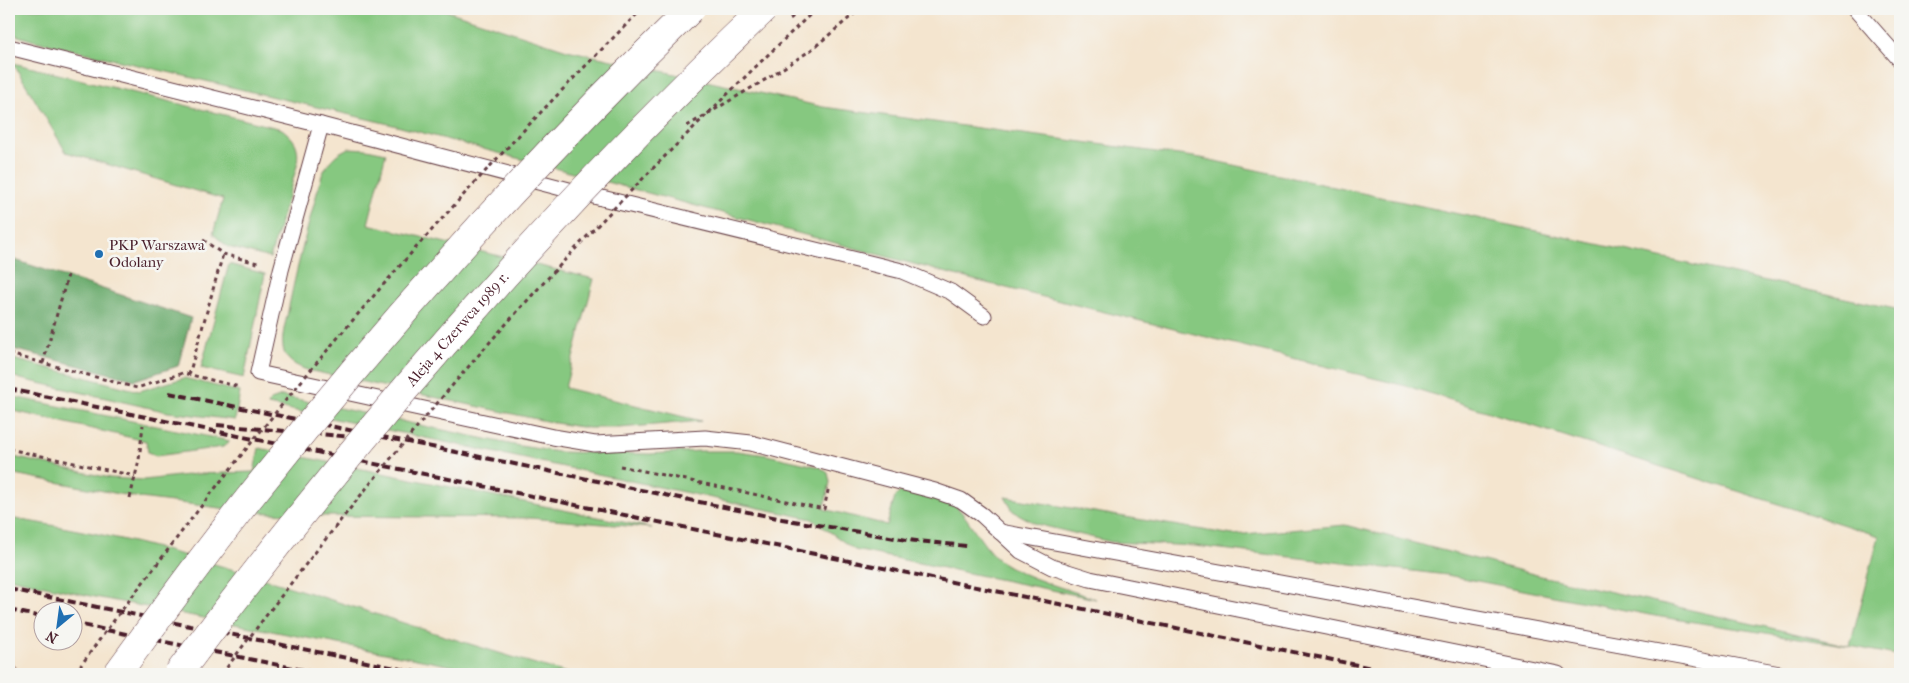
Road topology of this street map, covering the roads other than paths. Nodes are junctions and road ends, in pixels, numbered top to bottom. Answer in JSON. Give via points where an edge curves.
{"nodes":[{"id":1,"x":691,"y":9,"type":"edge"},
{"id":2,"x":1855,"y":9,"type":"edge"},
{"id":3,"x":775,"y":16,"type":"edge"},
{"id":4,"x":9,"y":47,"type":"edge"},
{"id":5,"x":1900,"y":60,"type":"edge"},
{"id":6,"x":321,"y":125,"type":"junction"},
{"id":7,"x":984,"y":316,"type":"dead end"},
{"id":8,"x":1000,"y":532,"type":"junction"},
{"id":9,"x":117,"y":674,"type":"edge"},
{"id":10,"x":178,"y":674,"type":"edge"},
{"id":11,"x":1558,"y":674,"type":"edge"},
{"id":12,"x":1780,"y":674,"type":"edge"}],
"edges":[{"from":1,"to":9,"type":"main road","bridge":true,"via":[[572,128],[394,322],[249,498]]},
{"from":2,"to":5,"type":"lane"},
{"from":3,"to":10,"type":"main road","name":"Aleja 4 Czerwca 1989 r.","bridge":true,"via":[[669,101],[532,244],[395,399],[306,507]]},
{"from":4,"to":6,"type":"lane"},
{"from":6,"to":7,"type":"lane","via":[[911,274],[951,292]]},
{"from":6,"to":8,"type":"lane","via":[[281,270],[258,374],[595,444],[705,438],[751,443],[936,491],[961,500]]},
{"from":8,"to":11,"type":"lane","via":[[1021,551],[1052,567],[1090,578]]},
{"from":8,"to":12,"type":"lane"}]}
